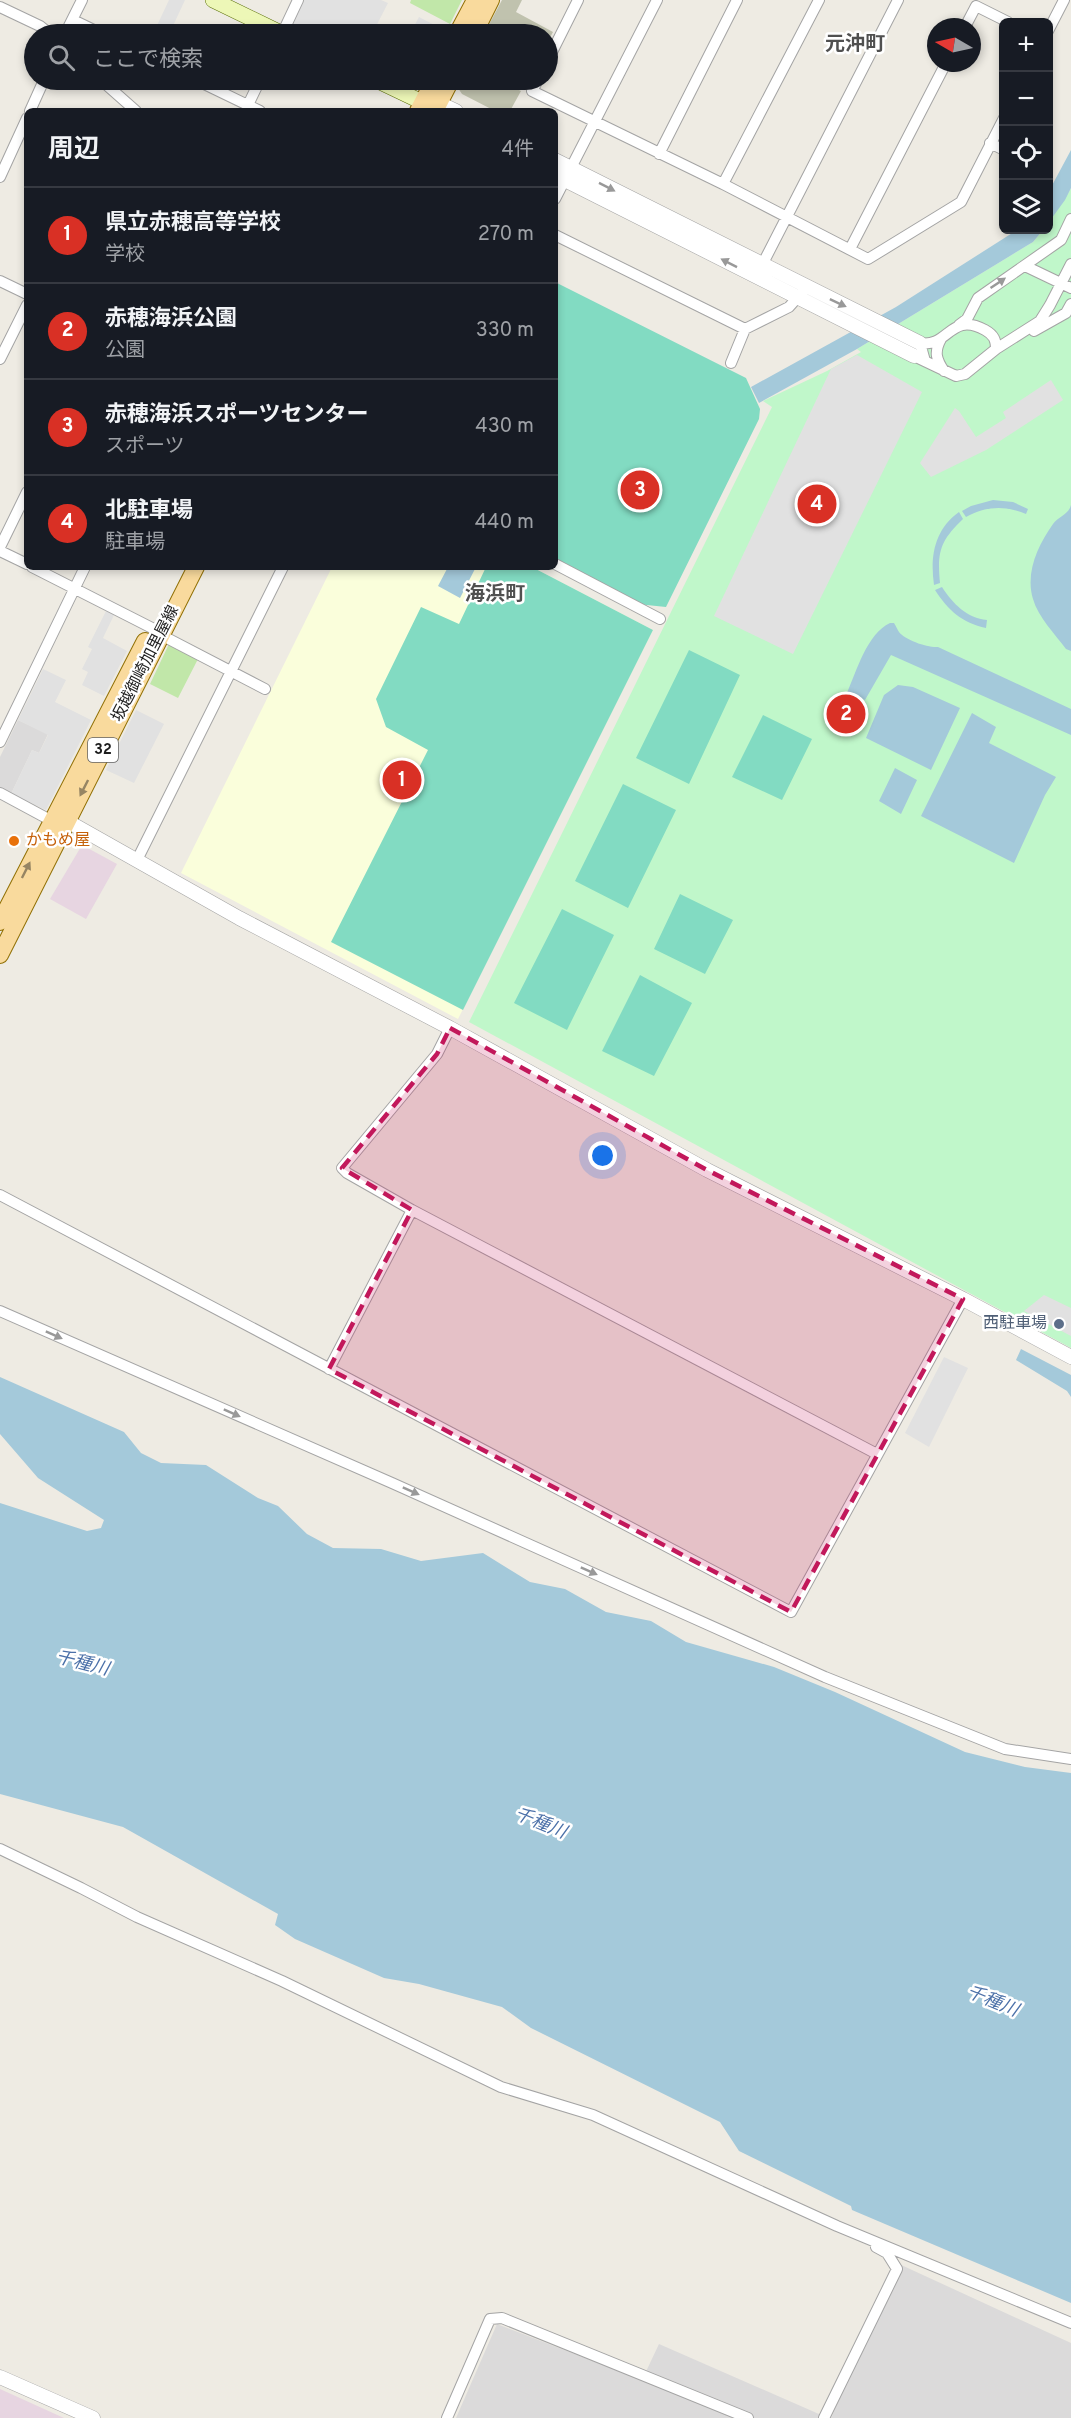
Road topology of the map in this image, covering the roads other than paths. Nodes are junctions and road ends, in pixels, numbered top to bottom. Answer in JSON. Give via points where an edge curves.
{"nodes":[{"id":1,"x":82,"y":0,"type":"edge"},
{"id":2,"x":213,"y":0,"type":"edge"},
{"id":3,"x":298,"y":0,"type":"edge"},
{"id":4,"x":475,"y":0,"type":"edge"},
{"id":5,"x":491,"y":0,"type":"edge"},
{"id":6,"x":578,"y":0,"type":"edge"},
{"id":7,"x":657,"y":0,"type":"edge"},
{"id":8,"x":737,"y":0,"type":"edge"},
{"id":9,"x":819,"y":0,"type":"edge"},
{"id":10,"x":898,"y":0,"type":"edge"},
{"id":11,"x":1064,"y":0,"type":"edge"},
{"id":12,"x":0,"y":7,"type":"edge"},
{"id":13,"x":970,"y":18,"type":"edge"},
{"id":14,"x":1000,"y":18,"type":"edge"},
{"id":15,"x":73,"y":20,"type":"junction"},
{"id":16,"x":1053,"y":21,"type":"edge"},
{"id":17,"x":36,"y":24,"type":"edge"},
{"id":18,"x":71,"y":24,"type":"edge"},
{"id":19,"x":81,"y":24,"type":"edge"},
{"id":20,"x":262,"y":24,"type":"edge"},
{"id":21,"x":287,"y":24,"type":"edge"},
{"id":22,"x":462,"y":24,"type":"edge"},
{"id":23,"x":479,"y":24,"type":"edge"},
{"id":24,"x":558,"y":40,"type":"edge"},
{"id":25,"x":941,"y":72,"type":"edge"},
{"id":26,"x":39,"y":90,"type":"edge"},
{"id":27,"x":111,"y":90,"type":"edge"},
{"id":28,"x":217,"y":90,"type":"edge"},
{"id":29,"x":255,"y":90,"type":"edge"},
{"id":30,"x":395,"y":90,"type":"edge"},
{"id":31,"x":432,"y":90,"type":"edge"},
{"id":32,"x":443,"y":90,"type":"edge"},
{"id":33,"x":533,"y":90,"type":"edge"},
{"id":34,"x":248,"y":105,"type":"junction"},
{"id":35,"x":31,"y":108,"type":"edge"},
{"id":36,"x":130,"y":108,"type":"edge"},
{"id":37,"x":254,"y":108,"type":"edge"},
{"id":38,"x":429,"y":108,"type":"edge"},
{"id":39,"x":594,"y":123,"type":"junction"},
{"id":40,"x":24,"y":124,"type":"edge"},
{"id":41,"x":1000,"y":126,"type":"edge"},
{"id":42,"x":990,"y":143,"type":"junction"},
{"id":43,"x":999,"y":148,"type":"edge"},
{"id":44,"x":659,"y":154,"type":"junction"},
{"id":45,"x":563,"y":174,"type":"edge"},
{"id":46,"x":0,"y":177,"type":"edge"},
{"id":47,"x":723,"y":184,"type":"junction"},
{"id":48,"x":558,"y":190,"type":"edge"},
{"id":49,"x":785,"y":218,"type":"junction"},
{"id":50,"x":1071,"y":219,"type":"edge"},
{"id":51,"x":1071,"y":233,"type":"edge"},
{"id":52,"x":558,"y":236,"type":"edge"},
{"id":53,"x":1061,"y":240,"type":"junction"},
{"id":54,"x":850,"y":249,"type":"junction"},
{"id":55,"x":1071,"y":264,"type":"edge"},
{"id":56,"x":1025,"y":266,"type":"junction"},
{"id":57,"x":759,"y":271,"type":"junction"},
{"id":58,"x":0,"y":281,"type":"edge"},
{"id":59,"x":1066,"y":285,"type":"edge"},
{"id":60,"x":24,"y":293,"type":"edge"},
{"id":61,"x":802,"y":293,"type":"junction"},
{"id":62,"x":1071,"y":304,"type":"edge"},
{"id":63,"x":24,"y":311,"type":"edge"},
{"id":64,"x":959,"y":325,"type":"junction"},
{"id":65,"x":745,"y":329,"type":"junction"},
{"id":66,"x":1023,"y":332,"type":"junction"},
{"id":67,"x":941,"y":339,"type":"junction"},
{"id":68,"x":996,"y":350,"type":"junction"},
{"id":69,"x":920,"y":354,"type":"junction"},
{"id":70,"x":0,"y":359,"type":"edge"},
{"id":71,"x":731,"y":363,"type":"dead end"},
{"id":72,"x":944,"y":371,"type":"junction"},
{"id":73,"x":24,"y":498,"type":"edge"},
{"id":74,"x":0,"y":549,"type":"edge"},
{"id":75,"x":24,"y":562,"type":"edge"},
{"id":76,"x":558,"y":566,"type":"edge"},
{"id":77,"x":38,"y":570,"type":"edge"},
{"id":78,"x":83,"y":570,"type":"edge"},
{"id":79,"x":183,"y":570,"type":"edge"},
{"id":80,"x":194,"y":570,"type":"edge"},
{"id":81,"x":282,"y":570,"type":"edge"},
{"id":82,"x":74,"y":588,"type":"junction"},
{"id":83,"x":660,"y":619,"type":"dead end"},
{"id":84,"x":156,"y":631,"type":"junction"},
{"id":85,"x":231,"y":671,"type":"junction"},
{"id":86,"x":265,"y":689,"type":"dead end"},
{"id":87,"x":0,"y":742,"type":"edge"},
{"id":88,"x":0,"y":793,"type":"edge"},
{"id":89,"x":60,"y":821,"type":"junction"},
{"id":90,"x":137,"y":860,"type":"junction"},
{"id":91,"x":3,"y":927,"type":"edge"},
{"id":92,"x":0,"y":955,"type":"edge"},
{"id":93,"x":450,"y":1028,"type":"junction"},
{"id":94,"x":0,"y":1195,"type":"edge"},
{"id":95,"x":411,"y":1210,"type":"junction"},
{"id":96,"x":963,"y":1299,"type":"junction"},
{"id":97,"x":0,"y":1311,"type":"edge"},
{"id":98,"x":1071,"y":1357,"type":"edge"},
{"id":99,"x":329,"y":1369,"type":"junction"},
{"id":100,"x":877,"y":1454,"type":"junction"},
{"id":101,"x":1071,"y":1759,"type":"edge"},
{"id":102,"x":0,"y":1849,"type":"edge"},
{"id":103,"x":837,"y":2226,"type":"junction"},
{"id":104,"x":1071,"y":2323,"type":"edge"},
{"id":105,"x":0,"y":2377,"type":"edge"},
{"id":106,"x":742,"y":2417,"type":"edge"},
{"id":107,"x":93,"y":2418,"type":"edge"},
{"id":108,"x":447,"y":2418,"type":"edge"},
{"id":109,"x":824,"y":2418,"type":"edge"}],
"edges":[{"from":1,"to":15,"type":"street"},
{"from":2,"to":20,"type":"main road"},
{"from":3,"to":21,"type":"street"},
{"from":4,"to":22,"type":"main road"},
{"from":5,"to":23,"type":"main road"},
{"from":6,"to":24,"type":"street"},
{"from":7,"to":39,"type":"street"},
{"from":8,"to":44,"type":"street"},
{"from":9,"to":47,"type":"street"},
{"from":10,"to":49,"type":"street"},
{"from":11,"to":16,"type":"street"},
{"from":12,"to":17,"type":"street"},
{"from":13,"to":14,"type":"street","via":[[976,6]]},
{"from":15,"to":18,"type":"street"},
{"from":15,"to":19,"type":"street"},
{"from":25,"to":54,"type":"street"},
{"from":26,"to":35,"type":"street"},
{"from":27,"to":36,"type":"street"},
{"from":28,"to":34,"type":"street"},
{"from":29,"to":34,"type":"street"},
{"from":30,"to":38,"type":"main road"},
{"from":31,"to":38,"type":"main road"},
{"from":32,"to":38,"type":"main road"},
{"from":33,"to":39,"type":"street"},
{"from":34,"to":37,"type":"street"},
{"from":39,"to":44,"type":"street"},
{"from":39,"to":45,"type":"street"},
{"from":40,"to":46,"type":"street"},
{"from":41,"to":42,"type":"street"},
{"from":42,"to":43,"type":"street"},
{"from":42,"to":54,"type":"street","via":[[961,202],[867,259]]},
{"from":44,"to":47,"type":"street"},
{"from":45,"to":48,"type":"street"},
{"from":45,"to":57,"type":"street"},
{"from":47,"to":49,"type":"street"},
{"from":49,"to":54,"type":"street"},
{"from":49,"to":57,"type":"street"},
{"from":50,"to":53,"type":"street"},
{"from":51,"to":53,"type":"street"},
{"from":52,"to":65,"type":"street"},
{"from":53,"to":56,"type":"street"},
{"from":55,"to":59,"type":"street"},
{"from":56,"to":59,"type":"street"},
{"from":64,"to":56,"type":"street","one_way":true,"via":[[968,319],[978,298]]},
{"from":57,"to":61,"type":"street"},
{"from":58,"to":60,"type":"street"},
{"from":59,"to":66,"type":"street","via":[[1040,321]]},
{"from":61,"to":65,"type":"street","via":[[789,307]]},
{"from":61,"to":69,"type":"street","via":[[856,327]]},
{"from":61,"to":69,"type":"street","one_way":true,"via":[[867,316],[894,330]]},
{"from":62,"to":66,"type":"street","via":[[1066,313],[1037,331]]},
{"from":63,"to":70,"type":"street"},
{"from":64,"to":67,"type":"street"},
{"from":64,"to":68,"type":"street","via":[[973,325],[991,334]]},
{"from":65,"to":71,"type":"street"},
{"from":66,"to":68,"type":"street"},
{"from":67,"to":69,"type":"street"},
{"from":67,"to":72,"type":"street","via":[[936,357]]},
{"from":68,"to":72,"type":"street","via":[[960,376]]},
{"from":69,"to":72,"type":"street"},
{"from":73,"to":74,"type":"street"},
{"from":74,"to":75,"type":"street"},
{"from":76,"to":83,"type":"street"},
{"from":77,"to":82,"type":"street"},
{"from":78,"to":82,"type":"street"},
{"from":79,"to":84,"type":"main road","name":"坂越御崎加里屋線","number":"32"},
{"from":80,"to":84,"type":"main road","name":"坂越御崎加里屋線","number":"32"},
{"from":81,"to":85,"type":"street"},
{"from":82,"to":84,"type":"street"},
{"from":82,"to":87,"type":"street"},
{"from":84,"to":85,"type":"street"},
{"from":84,"to":89,"type":"main road","name":"坂越御崎加里屋線","number":"32"},
{"from":85,"to":86,"type":"street"},
{"from":85,"to":90,"type":"street"},
{"from":88,"to":89,"type":"street"},
{"from":89,"to":90,"type":"street"},
{"from":89,"to":91,"type":"main road","name":"坂越御崎加里屋線","number":"32"},
{"from":90,"to":93,"type":"street"},
{"from":91,"to":92,"type":"main road","name":"坂越御崎加里屋線","number":"32"},
{"from":93,"to":95,"type":"street","via":[[437,1054],[342,1168]]},
{"from":93,"to":96,"type":"street","via":[[707,1170]]},
{"from":94,"to":99,"type":"street"},
{"from":95,"to":99,"type":"street"},
{"from":95,"to":100,"type":"street"},
{"from":96,"to":98,"type":"street"},
{"from":96,"to":100,"type":"street"},
{"from":97,"to":101,"type":"street","one_way":true,"via":[[825,1677],[1005,1749]]},
{"from":99,"to":100,"type":"street","via":[[791,1612]]},
{"from":102,"to":103,"type":"street","via":[[501,2086],[593,2115]]},
{"from":103,"to":104,"type":"street"},
{"from":103,"to":109,"type":"street","via":[[887,2253],[897,2270]]},
{"from":105,"to":107,"type":"street"},
{"from":106,"to":108,"type":"street","via":[[502,2318],[490,2319]]}]}
